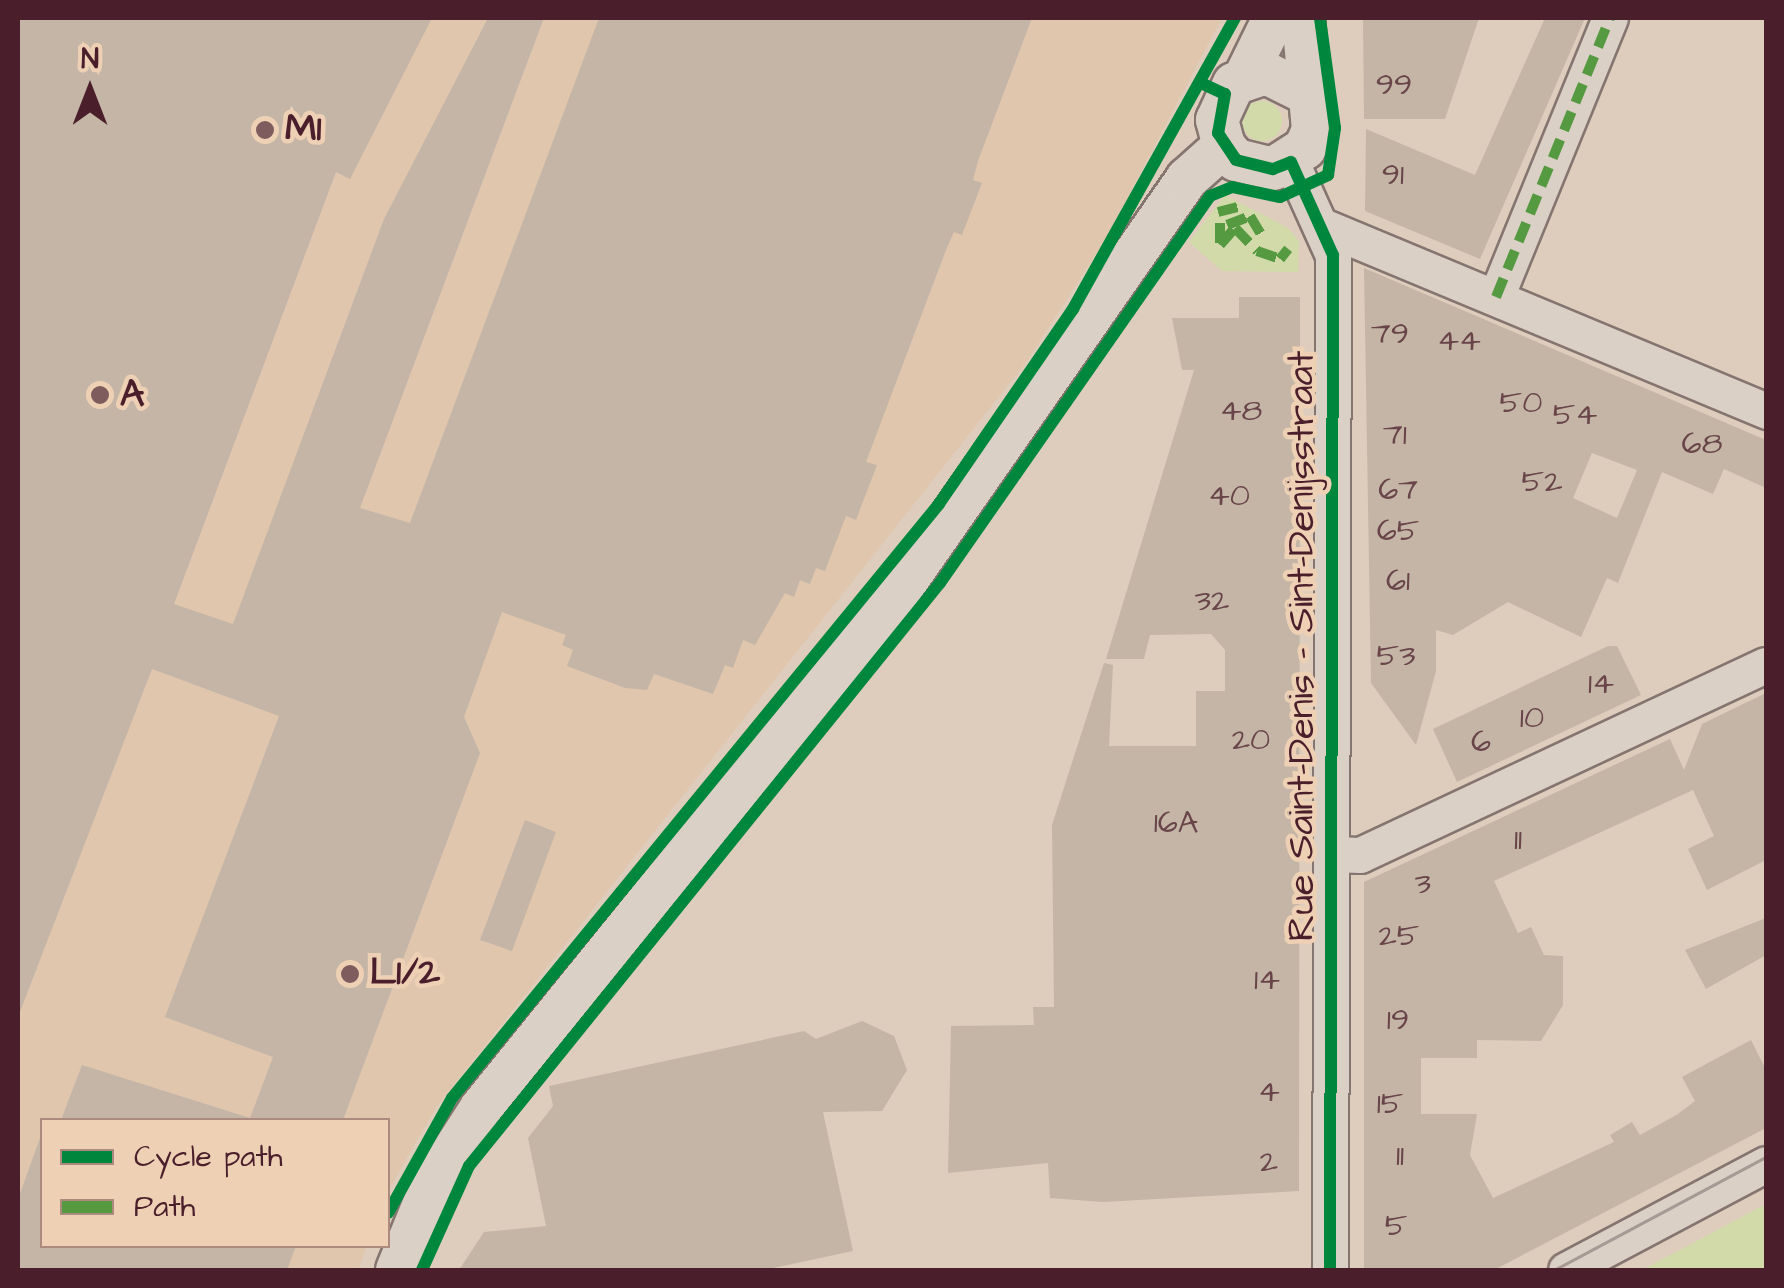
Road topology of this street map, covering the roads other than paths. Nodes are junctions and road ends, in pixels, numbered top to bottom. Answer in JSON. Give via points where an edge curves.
{"nodes":[{"id":1,"x":1274,"y":18,"type":"edge"},
{"id":2,"x":1302,"y":18,"type":"edge"},
{"id":3,"x":1610,"y":18,"type":"edge"},
{"id":4,"x":1245,"y":77,"type":"junction"},
{"id":5,"x":1304,"y":92,"type":"junction"},
{"id":6,"x":1224,"y":146,"type":"junction"},
{"id":7,"x":1291,"y":162,"type":"junction"},
{"id":8,"x":1327,"y":228,"type":"junction"},
{"id":9,"x":1496,"y":297,"type":"junction"},
{"id":10,"x":1766,"y":411,"type":"edge"},
{"id":11,"x":1766,"y":665,"type":"edge"},
{"id":12,"x":1333,"y":854,"type":"junction"},
{"id":13,"x":1766,"y":1164,"type":"edge"},
{"id":14,"x":398,"y":1270,"type":"edge"},
{"id":15,"x":1330,"y":1270,"type":"edge"},
{"id":16,"x":1566,"y":1270,"type":"edge"}],
"edges":[{"from":1,"to":4,"type":"main road"},
{"from":2,"to":5,"type":"main road"},
{"from":3,"to":9,"type":"street"},
{"from":4,"to":5,"type":"main road","via":[[1266,73]]},
{"from":4,"to":6,"type":"main road","via":[[1219,107]]},
{"from":5,"to":7,"type":"main road","via":[[1313,130]]},
{"from":6,"to":7,"type":"main road","via":[[1254,168]]},
{"from":6,"to":14,"type":"main road","via":[[1187,179],[901,590],[481,1108],[432,1184]]},
{"from":7,"to":8,"type":"street","name":"Rue Saint-Denis - Sint-Denijsstraat"},
{"from":8,"to":9,"type":"street"},
{"from":8,"to":12,"type":"street","name":"Rue Saint-Denis - Sint-Denijsstraat"},
{"from":9,"to":10,"type":"street"},
{"from":11,"to":12,"type":"street","via":[[1360,855]]},
{"from":12,"to":15,"type":"street","name":"Rue Saint-Denis - Sint-Denijsstraat"},
{"from":13,"to":16,"type":"street"}]}
